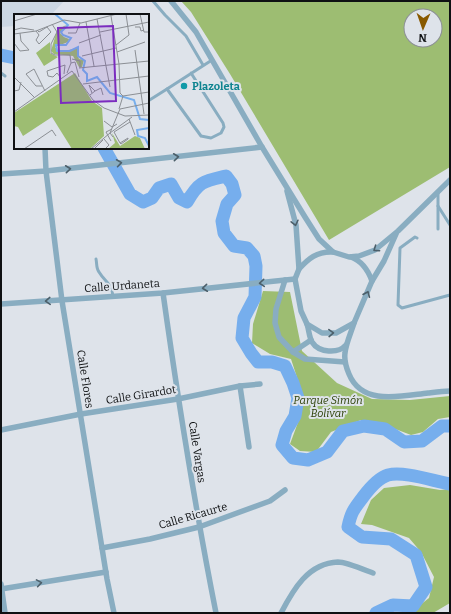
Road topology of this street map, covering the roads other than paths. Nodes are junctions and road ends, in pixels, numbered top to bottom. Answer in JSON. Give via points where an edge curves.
{"nodes":[{"id":1,"x":154,"y":1,"type":"edge"},
{"id":2,"x":171,"y":1,"type":"edge"},
{"id":3,"x":212,"y":60,"type":"junction"},
{"id":4,"x":203,"y":65,"type":"junction"},
{"id":5,"x":1,"y":73,"type":"edge"},
{"id":6,"x":191,"y":73,"type":"junction"},
{"id":7,"x":5,"y":76,"type":"dead end"},
{"id":8,"x":167,"y":89,"type":"junction"},
{"id":9,"x":149,"y":100,"type":"edge"},
{"id":10,"x":262,"y":147,"type":"junction"},
{"id":11,"x":45,"y":149,"type":"edge"},
{"id":12,"x":46,"y":171,"type":"junction"},
{"id":13,"x":1,"y":174,"type":"edge"},
{"id":14,"x":450,"y":180,"type":"edge"},
{"id":15,"x":285,"y":185,"type":"junction"},
{"id":16,"x":438,"y":191,"type":"junction"},
{"id":17,"x":438,"y":206,"type":"junction"},
{"id":18,"x":450,"y":224,"type":"edge"},
{"id":19,"x":438,"y":229,"type":"dead end"},
{"id":20,"x":398,"y":231,"type":"junction"},
{"id":21,"x":417,"y":238,"type":"dead end"},
{"id":22,"x":333,"y":252,"type":"junction"},
{"id":23,"x":349,"y":257,"type":"junction"},
{"id":24,"x":96,"y":259,"type":"dead end"},
{"id":25,"x":299,"y":269,"type":"junction"},
{"id":26,"x":295,"y":279,"type":"junction"},
{"id":27,"x":282,"y":281,"type":"junction"},
{"id":28,"x":372,"y":281,"type":"junction"},
{"id":29,"x":163,"y":293,"type":"junction"},
{"id":30,"x":450,"y":295,"type":"edge"},
{"id":31,"x":113,"y":297,"type":"junction"},
{"id":32,"x":62,"y":301,"type":"junction"},
{"id":33,"x":1,"y":304,"type":"edge"},
{"id":34,"x":354,"y":323,"type":"junction"},
{"id":35,"x":307,"y":324,"type":"junction"},
{"id":36,"x":311,"y":340,"type":"junction"},
{"id":37,"x":347,"y":345,"type":"junction"},
{"id":38,"x":293,"y":352,"type":"junction"},
{"id":39,"x":345,"y":362,"type":"junction"},
{"id":40,"x":260,"y":384,"type":"dead end"},
{"id":41,"x":240,"y":386,"type":"junction"},
{"id":42,"x":450,"y":391,"type":"edge"},
{"id":43,"x":178,"y":399,"type":"junction"},
{"id":44,"x":81,"y":414,"type":"junction"},
{"id":45,"x":1,"y":430,"type":"edge"},
{"id":46,"x":249,"y":447,"type":"dead end"},
{"id":47,"x":285,"y":490,"type":"dead end"},
{"id":48,"x":199,"y":527,"type":"junction"},
{"id":49,"x":102,"y":548,"type":"junction"},
{"id":50,"x":106,"y":572,"type":"junction"},
{"id":51,"x":373,"y":573,"type":"dead end"},
{"id":52,"x":1,"y":587,"type":"edge"},
{"id":53,"x":5,"y":613,"type":"edge"},
{"id":54,"x":114,"y":613,"type":"edge"},
{"id":55,"x":216,"y":613,"type":"edge"},
{"id":56,"x":281,"y":613,"type":"edge"}],
"edges":[{"from":1,"to":4,"type":"lane","via":[[186,36]]},
{"from":2,"to":3,"type":"street","via":[[196,32]]},
{"from":3,"to":4,"type":"lane"},
{"from":3,"to":10,"type":"street"},
{"from":4,"to":6,"type":"lane"},
{"from":5,"to":7,"type":"lane"},
{"from":6,"to":8,"type":"lane"},
{"from":6,"to":8,"type":"lane","via":[[224,123],[221,133],[211,138],[201,136]]},
{"from":8,"to":9,"type":"lane"},
{"from":12,"to":10,"type":"street","one_way":true},
{"from":10,"to":15,"type":"street"},
{"from":11,"to":12,"type":"street","name":"Calle Flores"},
{"from":12,"to":13,"type":"street"},
{"from":12,"to":32,"type":"street","name":"Calle Flores"},
{"from":14,"to":16,"type":"street"},
{"from":15,"to":22,"type":"street","via":[[319,239]]},
{"from":15,"to":25,"type":"street","one_way":true,"via":[[296,225]]},
{"from":16,"to":17,"type":"lane"},
{"from":16,"to":20,"type":"street"},
{"from":17,"to":18,"type":"lane"},
{"from":17,"to":19,"type":"lane"},
{"from":20,"to":23,"type":"street","one_way":true,"via":[[375,250]]},
{"from":20,"to":28,"type":"street"},
{"from":21,"to":30,"type":"lane","via":[[400,248],[398,305],[402,308]]},
{"from":22,"to":23,"type":"street"},
{"from":22,"to":25,"type":"street","via":[[324,251],[309,258]]},
{"from":23,"to":28,"type":"street","via":[[361,263]]},
{"from":24,"to":31,"type":"lane","via":[[97,268],[108,281]]},
{"from":25,"to":26,"type":"street"},
{"from":26,"to":27,"type":"street","name":"Calle Urdaneta"},
{"from":26,"to":35,"type":"street","via":[[301,312]]},
{"from":27,"to":29,"type":"street","name":"Calle Urdaneta","one_way":true},
{"from":27,"to":38,"type":"street","via":[[275,323],[279,337]]},
{"from":34,"to":28,"type":"street","one_way":true},
{"from":29,"to":31,"type":"street","name":"Calle Urdaneta"},
{"from":29,"to":43,"type":"street","name":"Calle Vargas"},
{"from":31,"to":32,"type":"street","name":"Calle Urdaneta"},
{"from":32,"to":33,"type":"street","name":"Calle Urdaneta","one_way":true},
{"from":32,"to":44,"type":"street","name":"Calle Flores"},
{"from":35,"to":34,"type":"street","one_way":true,"via":[[329,334],[341,331]]},
{"from":34,"to":37,"type":"street"},
{"from":35,"to":36,"type":"street"},
{"from":36,"to":37,"type":"street","via":[[318,348],[330,351],[338,351]]},
{"from":36,"to":38,"type":"street"},
{"from":37,"to":39,"type":"street"},
{"from":38,"to":39,"type":"street","via":[[305,359]]},
{"from":39,"to":42,"type":"street","via":[[351,380],[356,386],[374,396],[402,397]]},
{"from":40,"to":41,"type":"street","name":"Calle Girardot"},
{"from":41,"to":43,"type":"street","name":"Calle Girardot"},
{"from":41,"to":46,"type":"street"},
{"from":43,"to":44,"type":"street","name":"Calle Girardot"},
{"from":43,"to":48,"type":"street","name":"Calle Vargas"},
{"from":44,"to":45,"type":"street","name":"Calle Girardot"},
{"from":44,"to":49,"type":"street","name":"Calle Flores"},
{"from":47,"to":48,"type":"street","name":"Calle Ricaurte","via":[[270,501]]},
{"from":48,"to":49,"type":"street","name":"Calle Ricaurte"},
{"from":48,"to":55,"type":"street","name":"Calle Vargas"},
{"from":49,"to":50,"type":"street","name":"Calle Flores"},
{"from":52,"to":50,"type":"street","one_way":true},
{"from":50,"to":54,"type":"street","name":"Calle Flores"},
{"from":51,"to":56,"type":"street","via":[[339,562],[323,565],[308,573],[298,584]]},
{"from":52,"to":53,"type":"street"}]}
